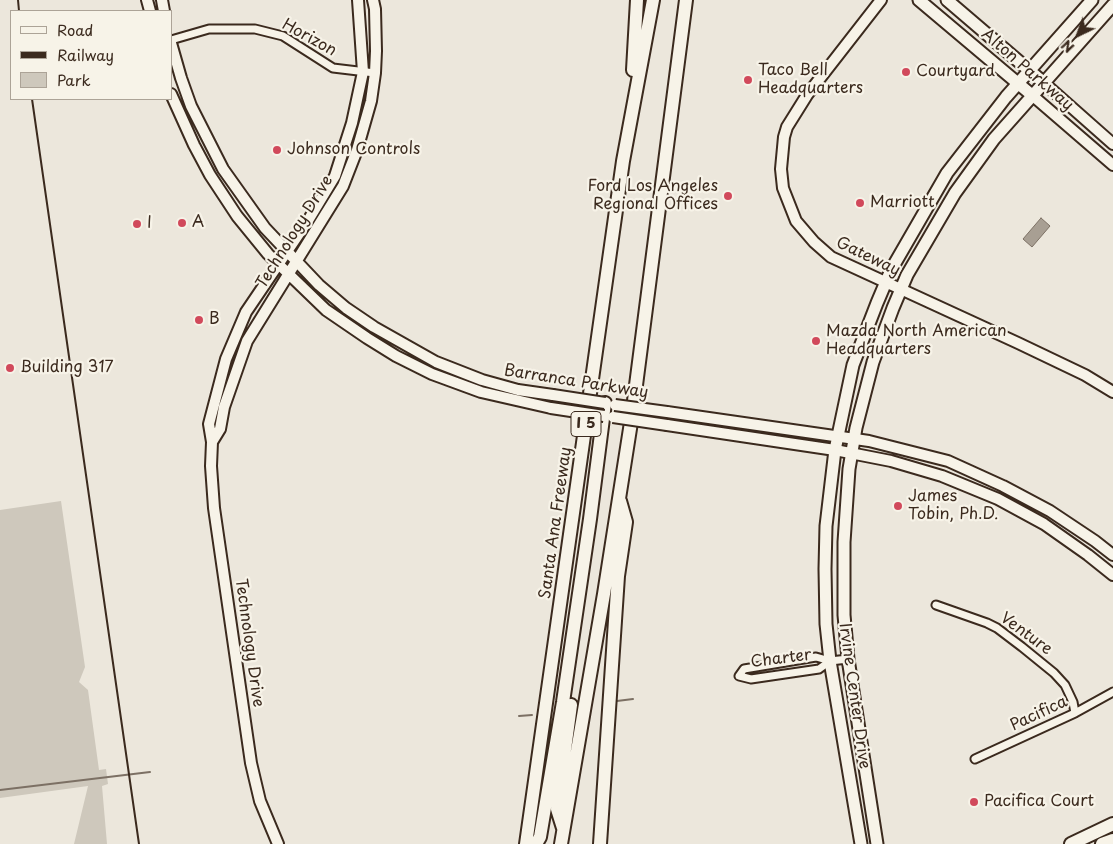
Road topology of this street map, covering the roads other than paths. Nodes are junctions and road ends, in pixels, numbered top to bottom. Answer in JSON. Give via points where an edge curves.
{"nodes":[{"id":1,"x":358,"y":0,"type":"edge"},
{"id":2,"x":373,"y":0,"type":"edge"},
{"id":3,"x":637,"y":0,"type":"edge"},
{"id":4,"x":653,"y":0,"type":"edge"},
{"id":5,"x":686,"y":0,"type":"edge"},
{"id":6,"x":881,"y":0,"type":"edge"},
{"id":7,"x":919,"y":0,"type":"edge"},
{"id":8,"x":947,"y":0,"type":"edge"},
{"id":9,"x":1092,"y":0,"type":"edge"},
{"id":10,"x":1113,"y":5,"type":"edge"},
{"id":11,"x":172,"y":41,"type":"edge"},
{"id":12,"x":172,"y":45,"type":"edge"},
{"id":13,"x":1030,"y":71,"type":"junction"},
{"id":14,"x":362,"y":72,"type":"junction"},
{"id":15,"x":374,"y":74,"type":"junction"},
{"id":16,"x":1044,"y":83,"type":"junction"},
{"id":17,"x":1018,"y":84,"type":"junction"},
{"id":18,"x":172,"y":96,"type":"edge"},
{"id":19,"x":1033,"y":96,"type":"junction"},
{"id":20,"x":1113,"y":144,"type":"edge"},
{"id":21,"x":622,"y":161,"type":"junction"},
{"id":22,"x":1113,"y":165,"type":"edge"},
{"id":23,"x":286,"y":252,"type":"junction"},
{"id":24,"x":296,"y":262,"type":"junction"},
{"id":25,"x":278,"y":264,"type":"junction"},
{"id":26,"x":287,"y":274,"type":"junction"},
{"id":27,"x":886,"y":283,"type":"junction"},
{"id":28,"x":901,"y":289,"type":"junction"},
{"id":29,"x":1113,"y":392,"type":"edge"},
{"id":30,"x":609,"y":410,"type":"junction"},
{"id":31,"x":837,"y":437,"type":"junction"},
{"id":32,"x":854,"y":440,"type":"junction"},
{"id":33,"x":212,"y":442,"type":"junction"},
{"id":34,"x":834,"y":450,"type":"junction"},
{"id":35,"x":852,"y":454,"type":"junction"},
{"id":36,"x":618,"y":496,"type":"junction"},
{"id":37,"x":593,"y":520,"type":"junction"},
{"id":38,"x":1113,"y":555,"type":"edge"},
{"id":39,"x":1113,"y":575,"type":"edge"},
{"id":40,"x":936,"y":605,"type":"dead end"},
{"id":41,"x":848,"y":659,"type":"junction"},
{"id":42,"x":830,"y":661,"type":"junction"},
{"id":43,"x":1113,"y":692,"type":"edge"},
{"id":44,"x":1075,"y":713,"type":"junction"},
{"id":45,"x":975,"y":759,"type":"dead end"},
{"id":46,"x":1113,"y":824,"type":"edge"},
{"id":47,"x":563,"y":830,"type":"junction"},
{"id":48,"x":1113,"y":840,"type":"edge"},
{"id":49,"x":528,"y":842,"type":"edge"},
{"id":50,"x":278,"y":844,"type":"edge"},
{"id":51,"x":561,"y":844,"type":"edge"},
{"id":52,"x":600,"y":844,"type":"edge"},
{"id":53,"x":861,"y":844,"type":"edge"},
{"id":54,"x":877,"y":844,"type":"edge"},
{"id":55,"x":1071,"y":844,"type":"edge"},
{"id":56,"x":1102,"y":844,"type":"edge"}],
"edges":[{"from":1,"to":14,"type":"main road","name":"Technology Drive"},
{"from":2,"to":15,"type":"main road","name":"Technology Drive"},
{"from":3,"to":21,"type":"highway","via":[[633,73]]},
{"from":4,"to":21,"type":"highway","name":"Santa Ana Freeway","number":"I 5"},
{"from":5,"to":36,"type":"highway","via":[[633,407]]},
{"from":6,"to":27,"type":"main road","name":"Gateway","via":[[791,119],[784,137],[781,169],[786,198],[803,232],[831,257]]},
{"from":7,"to":17,"type":"main road","name":"Alton Parkway"},
{"from":8,"to":13,"type":"main road","name":"Alton Parkway"},
{"from":9,"to":13,"type":"main road","name":"Irvine Center Drive"},
{"from":10,"to":16,"type":"main road","name":"Irvine Center Drive"},
{"from":11,"to":14,"type":"street","name":"Horizon","via":[[209,29],[255,29],[283,36],[330,66]]},
{"from":12,"to":23,"type":"main road","name":"Barranca Parkway","via":[[191,106],[207,140],[244,200]]},
{"from":13,"to":16,"type":"main road","name":"Alton Parkway"},
{"from":13,"to":17,"type":"main road","name":"Irvine Center Drive"},
{"from":14,"to":15,"type":"street","name":"Horizon"},
{"from":14,"to":23,"type":"main road","name":"Technology Drive","via":[[352,123],[335,176]]},
{"from":15,"to":24,"type":"main road","name":"Technology Drive","via":[[371,101],[343,186]]},
{"from":16,"to":19,"type":"main road","name":"Irvine Center Drive"},
{"from":16,"to":20,"type":"main road","name":"Alton Parkway"},
{"from":17,"to":19,"type":"main road","name":"Alton Parkway"},
{"from":17,"to":27,"type":"main road","name":"Irvine Center Drive","via":[[947,172]]},
{"from":18,"to":25,"type":"main road","name":"Barranca Parkway","via":[[194,146],[223,196]]},
{"from":19,"to":22,"type":"main road","name":"Alton Parkway"},
{"from":19,"to":28,"type":"main road","name":"Irvine Center Drive","via":[[994,139],[955,193]]},
{"from":21,"to":49,"type":"highway","name":"Santa Ana Freeway","number":"I 5"},
{"from":23,"to":24,"type":"main road","name":"Barranca Parkway"},
{"from":23,"to":25,"type":"main road","name":"Technology Drive"},
{"from":24,"to":26,"type":"main road","name":"Technology Drive"},
{"from":24,"to":30,"type":"main road","name":"Barranca Parkway","bridge":true,"via":[[346,308],[436,362],[518,390],[554,395]]},
{"from":25,"to":26,"type":"main road","name":"Barranca Parkway"},
{"from":25,"to":33,"type":"main road","name":"Technology Drive","via":[[246,312],[226,359],[209,424]]},
{"from":26,"to":30,"type":"main road","name":"Barranca Parkway","bridge":true,"via":[[348,326],[432,374],[480,392],[552,408]]},
{"from":26,"to":33,"type":"main road","name":"Technology Drive","via":[[247,341],[224,407],[220,429]]},
{"from":27,"to":28,"type":"main road","name":"Gateway"},
{"from":27,"to":31,"type":"main road","name":"Irvine Center Drive","via":[[854,365]]},
{"from":28,"to":29,"type":"main road","name":"Gateway","via":[[1085,375]]},
{"from":28,"to":32,"type":"main road","name":"Irvine Center Drive","via":[[873,362]]},
{"from":30,"to":31,"type":"main road","name":"Barranca Parkway","bridge":true,"via":[[667,412]]},
{"from":30,"to":34,"type":"main road","name":"Barranca Parkway","bridge":true,"via":[[666,425]]},
{"from":30,"to":37,"type":"highway"},
{"from":31,"to":32,"type":"main road","name":"Barranca Parkway"},
{"from":31,"to":34,"type":"main road","name":"Irvine Center Drive"},
{"from":32,"to":35,"type":"main road","name":"Irvine Center Drive"},
{"from":32,"to":38,"type":"main road","name":"Barranca Parkway","via":[[948,461],[1050,511]]},
{"from":33,"to":50,"type":"main road","name":"Technology Drive","via":[[214,508],[250,763],[260,802]]},
{"from":34,"to":35,"type":"main road","name":"Barranca Parkway"},
{"from":34,"to":42,"type":"main road","name":"Irvine Center Drive","via":[[825,569]]},
{"from":35,"to":39,"type":"main road","name":"Barranca Parkway","via":[[942,476],[998,499],[1044,524]]},
{"from":35,"to":41,"type":"main road","name":"Irvine Center Drive","via":[[844,542]]},
{"from":36,"to":47,"type":"highway"},
{"from":36,"to":52,"type":"highway","via":[[626,522],[618,576]]},
{"from":37,"to":47,"type":"highway","via":[[557,809]]},
{"from":37,"to":49,"type":"highway","via":[[540,837]]},
{"from":40,"to":44,"type":"street","name":"Venture","via":[[987,623],[1022,647],[1061,680],[1070,693]]},
{"from":41,"to":42,"type":"street","name":"Charter"},
{"from":41,"to":54,"type":"main road","name":"Irvine Center Drive"},
{"from":42,"to":42,"type":"street","name":"Charter","via":[[816,657],[744,669],[739,676],[750,679],[819,670]]},
{"from":42,"to":53,"type":"main road","name":"Irvine Center Drive"},
{"from":43,"to":44,"type":"street","name":"Pacifica"},
{"from":44,"to":45,"type":"street","name":"Pacifica"},
{"from":46,"to":55,"type":"highway"},
{"from":47,"to":51,"type":"highway"},
{"from":48,"to":56,"type":"highway"}]}
